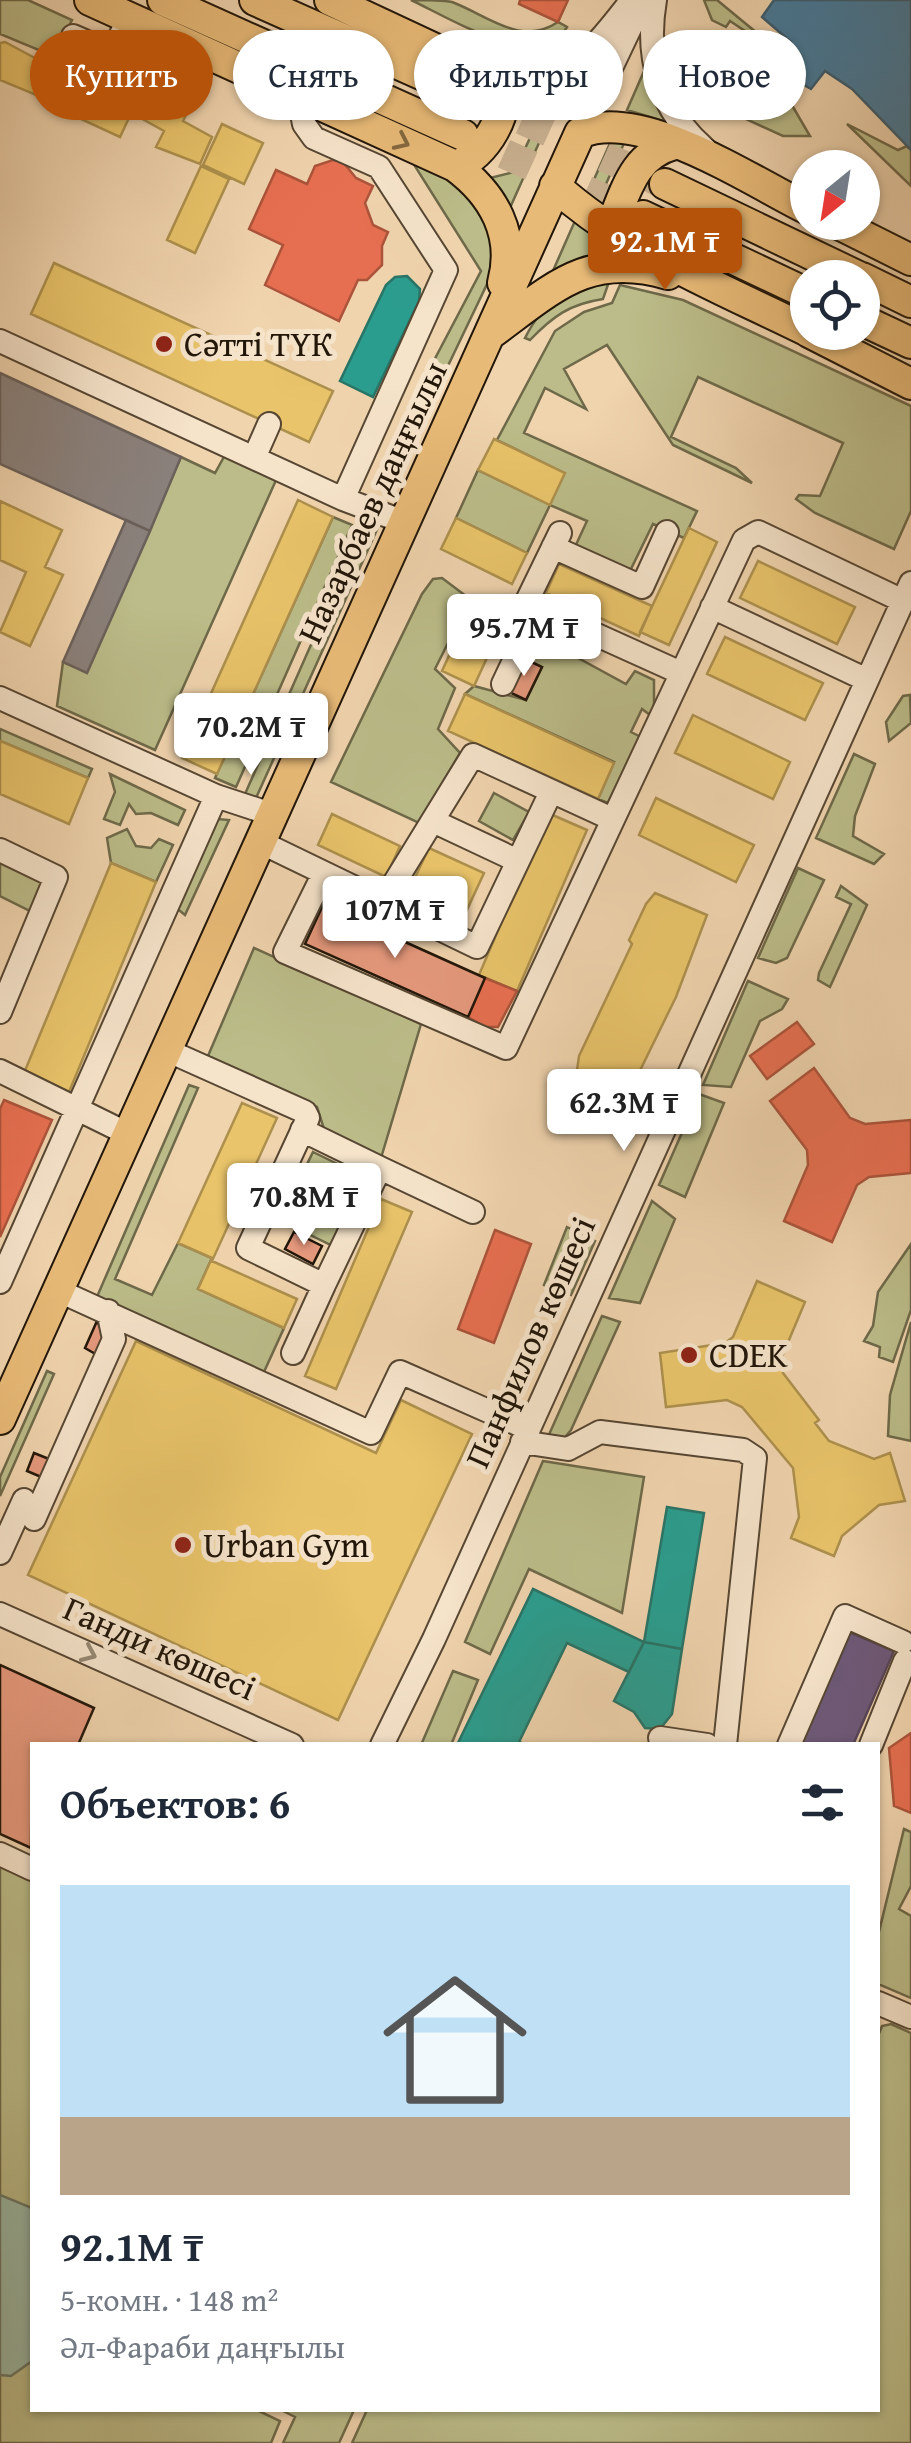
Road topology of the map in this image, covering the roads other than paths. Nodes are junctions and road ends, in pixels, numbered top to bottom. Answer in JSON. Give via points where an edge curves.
{"nodes":[{"id":1,"x":90,"y":0,"type":"edge"},
{"id":2,"x":163,"y":0,"type":"edge"},
{"id":3,"x":255,"y":0,"type":"edge"},
{"id":4,"x":330,"y":0,"type":"edge"},
{"id":5,"x":632,"y":0,"type":"edge"},
{"id":6,"x":643,"y":0,"type":"edge"},
{"id":7,"x":655,"y":0,"type":"edge"},
{"id":8,"x":129,"y":18,"type":"junction"},
{"id":9,"x":123,"y":30,"type":"edge"},
{"id":10,"x":605,"y":30,"type":"edge"},
{"id":11,"x":414,"y":37,"type":"edge"},
{"id":12,"x":233,"y":65,"type":"edge"},
{"id":13,"x":414,"y":71,"type":"edge"},
{"id":14,"x":303,"y":120,"type":"edge"},
{"id":15,"x":355,"y":120,"type":"edge"},
{"id":16,"x":496,"y":120,"type":"edge"},
{"id":17,"x":580,"y":132,"type":"junction"},
{"id":18,"x":463,"y":134,"type":"tunnel mouth"},
{"id":19,"x":674,"y":144,"type":"junction"},
{"id":20,"x":455,"y":166,"type":"junction"},
{"id":21,"x":740,"y":176,"type":"junction"},
{"id":22,"x":665,"y":184,"type":"tunnel mouth"},
{"id":23,"x":555,"y":186,"type":"junction"},
{"id":24,"x":790,"y":200,"type":"edge"},
{"id":25,"x":635,"y":229,"type":"junction"},
{"id":26,"x":871,"y":240,"type":"edge"},
{"id":27,"x":824,"y":260,"type":"edge"},
{"id":28,"x":911,"y":260,"type":"edge"},
{"id":29,"x":790,"y":287,"type":"edge"},
{"id":30,"x":880,"y":287,"type":"edge"},
{"id":31,"x":728,"y":292,"type":"junction"},
{"id":32,"x":911,"y":302,"type":"edge"},
{"id":33,"x":790,"y":323,"type":"edge"},
{"id":34,"x":880,"y":328,"type":"edge"},
{"id":35,"x":490,"y":335,"type":"junction"},
{"id":36,"x":0,"y":341,"type":"edge"},
{"id":37,"x":911,"y":343,"type":"edge"},
{"id":38,"x":844,"y":350,"type":"edge"},
{"id":39,"x":911,"y":384,"type":"edge"},
{"id":40,"x":268,"y":424,"type":"dead end"},
{"id":41,"x":254,"y":458,"type":"junction"},
{"id":42,"x":342,"y":498,"type":"junction"},
{"id":43,"x":404,"y":522,"type":"junction"},
{"id":44,"x":668,"y":532,"type":"dead end"},
{"id":45,"x":907,"y":592,"type":"edge"},
{"id":46,"x":712,"y":607,"type":"junction"},
{"id":47,"x":539,"y":608,"type":"junction"},
{"id":48,"x":681,"y":673,"type":"junction"},
{"id":49,"x":867,"y":680,"type":"junction"},
{"id":50,"x":504,"y":684,"type":"dead end"},
{"id":51,"x":0,"y":698,"type":"edge"},
{"id":52,"x":551,"y":792,"type":"junction"},
{"id":53,"x":216,"y":796,"type":"junction"},
{"id":54,"x":612,"y":819,"type":"junction"},
{"id":55,"x":434,"y":822,"type":"junction"},
{"id":56,"x":265,"y":828,"type":"junction"},
{"id":57,"x":0,"y":850,"type":"edge"},
{"id":58,"x":518,"y":862,"type":"junction"},
{"id":59,"x":324,"y":873,"type":"junction"},
{"id":60,"x":382,"y":903,"type":"junction"},
{"id":61,"x":0,"y":1012,"type":"edge"},
{"id":62,"x":164,"y":1049,"type":"junction"},
{"id":63,"x":0,"y":1071,"type":"edge"},
{"id":64,"x":79,"y":1110,"type":"junction"},
{"id":65,"x":302,"y":1130,"type":"junction"},
{"id":66,"x":126,"y":1133,"type":"junction"},
{"id":67,"x":380,"y":1168,"type":"junction"},
{"id":68,"x":473,"y":1212,"type":"dead end"},
{"id":69,"x":0,"y":1282,"type":"edge"},
{"id":70,"x":324,"y":1285,"type":"junction"},
{"id":71,"x":57,"y":1290,"type":"junction"},
{"id":72,"x":108,"y":1312,"type":"junction"},
{"id":73,"x":292,"y":1353,"type":"dead end"},
{"id":74,"x":9,"y":1374,"type":"edge"},
{"id":75,"x":0,"y":1419,"type":"edge"},
{"id":76,"x":526,"y":1436,"type":"junction"},
{"id":77,"x":0,"y":1553,"type":"edge"},
{"id":78,"x":0,"y":1614,"type":"edge"},
{"id":79,"x":660,"y":1738,"type":"dead end"},
{"id":80,"x":285,"y":1742,"type":"edge"},
{"id":81,"x":383,"y":1742,"type":"edge"},
{"id":82,"x":687,"y":1742,"type":"edge"},
{"id":83,"x":726,"y":1742,"type":"edge"},
{"id":84,"x":790,"y":1742,"type":"edge"},
{"id":85,"x":872,"y":1742,"type":"edge"},
{"id":86,"x":0,"y":1854,"type":"edge"},
{"id":87,"x":30,"y":1868,"type":"edge"},
{"id":88,"x":880,"y":2004,"type":"edge"},
{"id":89,"x":911,"y":2018,"type":"edge"}],
"edges":[{"from":1,"to":8,"type":"main road"},
{"from":2,"to":18,"type":"main road"},
{"from":3,"to":13,"type":"main road"},
{"from":4,"to":11,"type":"main road"},
{"from":5,"to":10,"type":"street"},
{"from":6,"to":17,"type":"street","name":"Назарбаев даңғылы"},
{"from":7,"to":21,"type":"street","via":[[653,57],[663,98],[692,138]]},
{"from":8,"to":9,"type":"street"},
{"from":8,"to":12,"type":"main road"},
{"from":14,"to":42,"type":"street","via":[[314,138],[380,167],[446,270]]},
{"from":15,"to":20,"type":"main road","one_way":true},
{"from":16,"to":20,"type":"main road","via":[[475,156]]},
{"from":17,"to":19,"type":"main road","via":[[617,124]]},
{"from":17,"to":23,"type":"main road","name":"Назарбаев даңғылы"},
{"from":19,"to":21,"type":"main road"},
{"from":19,"to":25,"type":"main road","via":[[640,162],[627,188],[614,218]]},
{"from":20,"to":35,"type":"main road","via":[[488,197],[506,236],[506,270]]},
{"from":21,"to":24,"type":"main road"},
{"from":22,"to":27,"type":"main road"},
{"from":23,"to":25,"type":"main road","via":[[591,218]]},
{"from":23,"to":35,"type":"main road","name":"Назарбаев даңғылы"},
{"from":25,"to":29,"type":"main road"},
{"from":25,"to":31,"type":"main road"},
{"from":26,"to":28,"type":"main road"},
{"from":30,"to":32,"type":"main road"},
{"from":31,"to":33,"type":"main road"},
{"from":31,"to":35,"type":"main road","via":[[654,270],[596,267],[568,278]]},
{"from":34,"to":37,"type":"main road"},
{"from":35,"to":43,"type":"main road","name":"Назарбаев даңғылы"},
{"from":36,"to":41,"type":"street"},
{"from":38,"to":39,"type":"main road"},
{"from":40,"to":41,"type":"street"},
{"from":41,"to":42,"type":"street"},
{"from":42,"to":43,"type":"street"},
{"from":43,"to":56,"type":"main road","name":"Назарбаев даңғылы"},
{"from":44,"to":47,"type":"street","via":[[642,587],[557,540],[526,602]]},
{"from":45,"to":46,"type":"street","via":[[758,532],[744,540]]},
{"from":45,"to":49,"type":"street","name":"Панфилов көшесі"},
{"from":46,"to":48,"type":"street"},
{"from":46,"to":49,"type":"street"},
{"from":47,"to":48,"type":"street"},
{"from":47,"to":50,"type":"street"},
{"from":48,"to":54,"type":"street"},
{"from":49,"to":76,"type":"street","name":"Панфилов көшесі","via":[[633,1177]]},
{"from":51,"to":53,"type":"street"},
{"from":52,"to":54,"type":"street"},
{"from":52,"to":55,"type":"street","via":[[473,755]]},
{"from":52,"to":58,"type":"street"},
{"from":53,"to":56,"type":"street"},
{"from":53,"to":64,"type":"street"},
{"from":54,"to":59,"type":"street","via":[[506,1048],[284,952]]},
{"from":55,"to":58,"type":"street"},
{"from":55,"to":60,"type":"street"},
{"from":56,"to":59,"type":"street"},
{"from":56,"to":62,"type":"main road","name":"Назарбаев даңғылы"},
{"from":57,"to":61,"type":"street","via":[[56,877]]},
{"from":58,"to":60,"type":"street","via":[[477,947]]},
{"from":59,"to":60,"type":"street"},
{"from":62,"to":65,"type":"street","via":[[305,1112]]},
{"from":62,"to":66,"type":"main road","name":"Назарбаев даңғылы"},
{"from":63,"to":64,"type":"street"},
{"from":64,"to":66,"type":"street"},
{"from":64,"to":69,"type":"street"},
{"from":65,"to":67,"type":"street"},
{"from":65,"to":70,"type":"street","via":[[246,1244]]},
{"from":66,"to":71,"type":"main road","name":"Назарбаев даңғылы"},
{"from":67,"to":68,"type":"street"},
{"from":67,"to":70,"type":"street"},
{"from":70,"to":73,"type":"street"},
{"from":71,"to":72,"type":"street"},
{"from":71,"to":74,"type":"main road","name":"Назарбаев даңғылы"},
{"from":72,"to":76,"type":"street","via":[[371,1432],[400,1372]]},
{"from":72,"to":77,"type":"street","via":[[114,1339],[29,1510]]},
{"from":74,"to":75,"type":"main road","name":"Назарбаев даңғылы"},
{"from":76,"to":81,"type":"street","name":"Панфилов көшесі"},
{"from":76,"to":83,"type":"street","via":[[568,1449],[600,1432],[743,1450],[755,1458]]},
{"from":78,"to":80,"type":"street","name":"Ганди көшесі","one_way":true},
{"from":79,"to":82,"type":"street"},
{"from":84,"to":85,"type":"street","via":[[845,1616],[904,1651]]},
{"from":86,"to":87,"type":"street"},
{"from":88,"to":89,"type":"street"}]}
